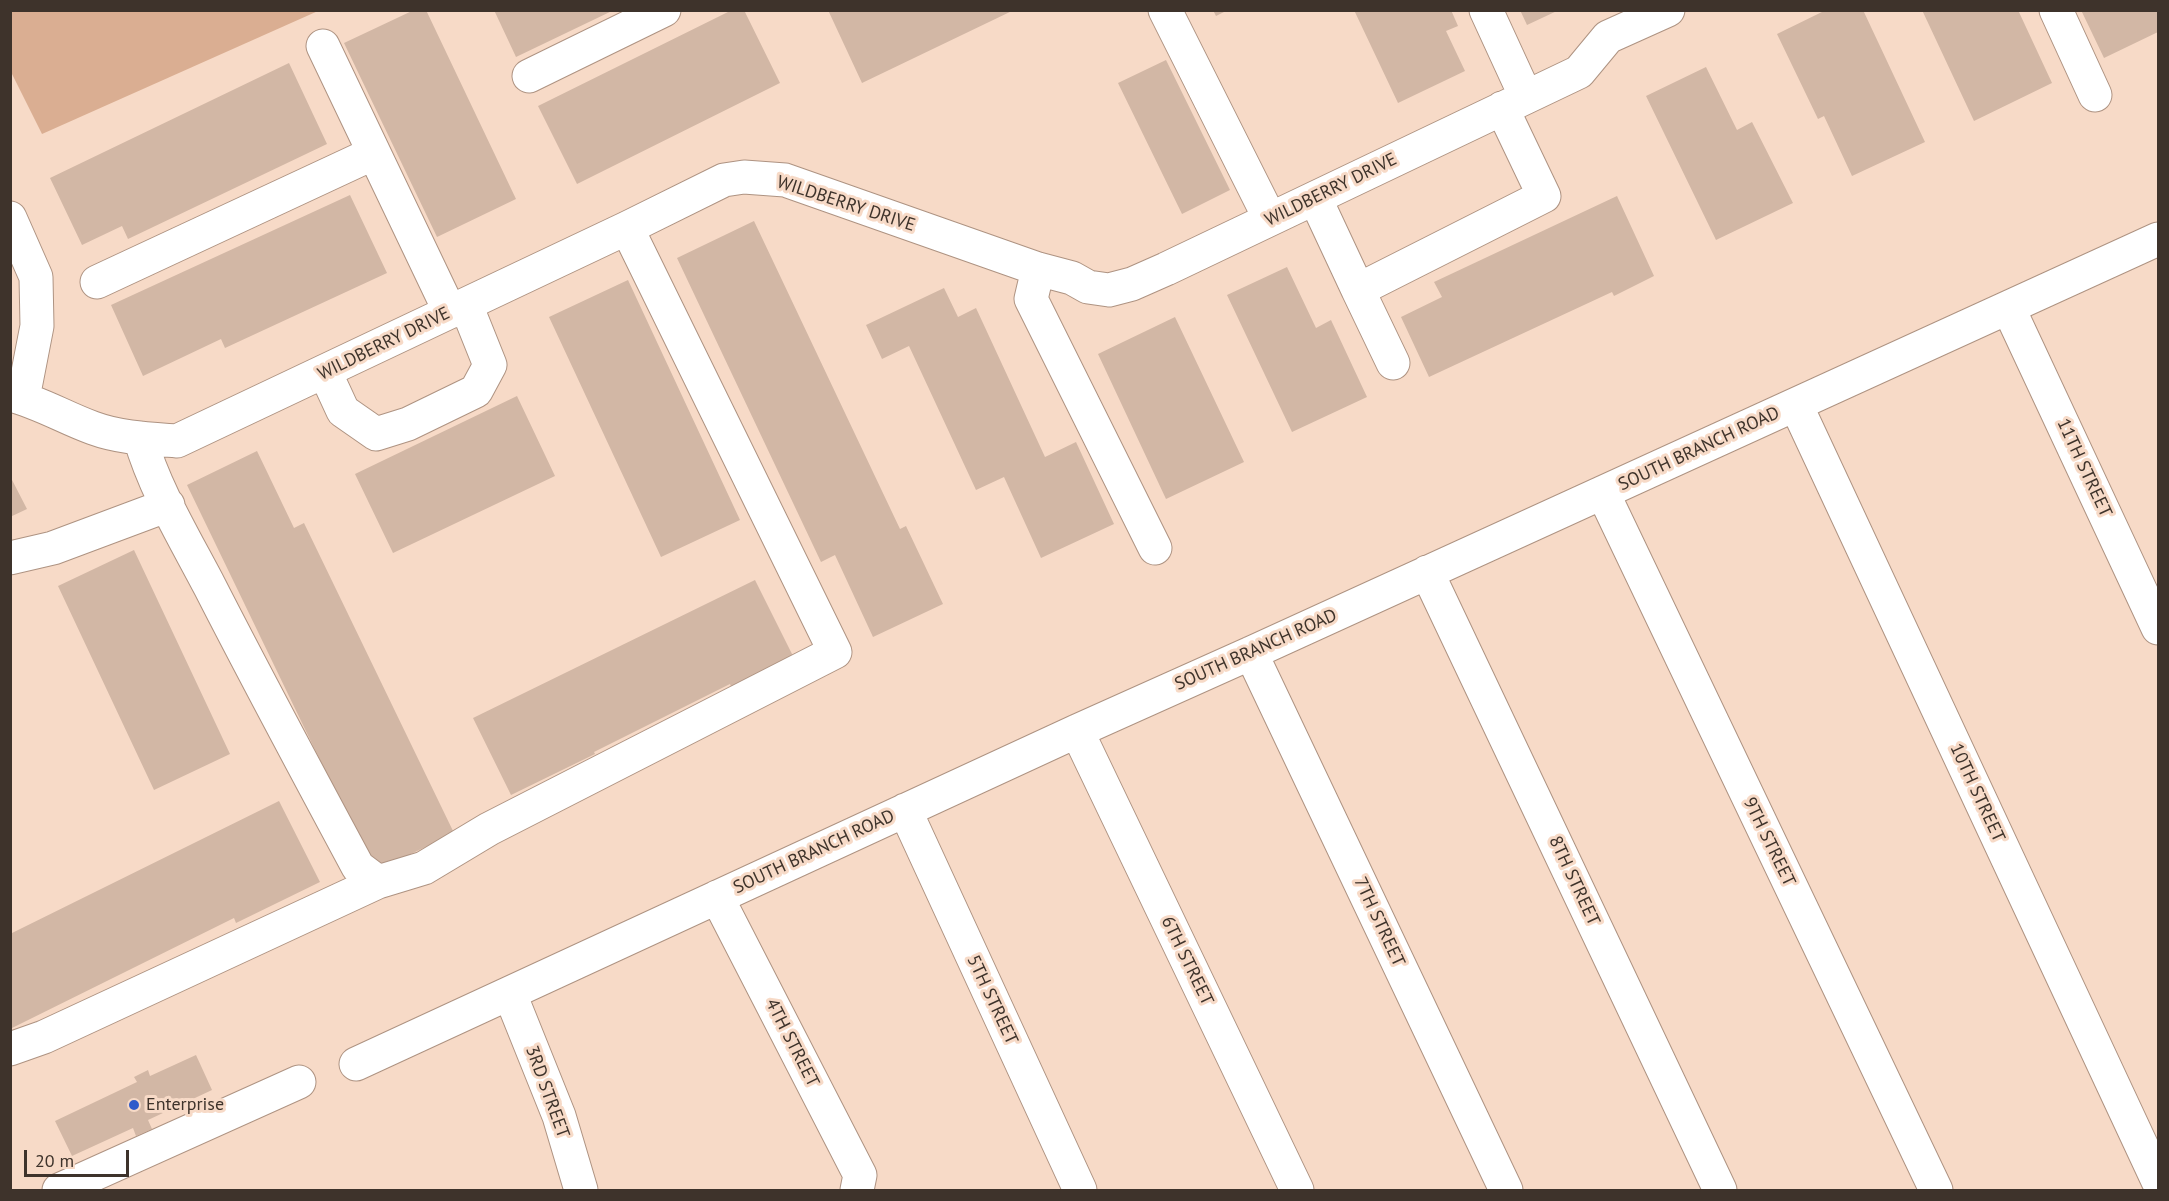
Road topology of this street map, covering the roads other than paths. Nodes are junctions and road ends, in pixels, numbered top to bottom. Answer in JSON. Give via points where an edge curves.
{"nodes":[{"id":1,"x":664,"y":10,"type":"edge"},
{"id":2,"x":1165,"y":10,"type":"edge"},
{"id":3,"x":1486,"y":10,"type":"edge"},
{"id":4,"x":1668,"y":10,"type":"edge"},
{"id":5,"x":2055,"y":10,"type":"edge"},
{"id":6,"x":323,"y":46,"type":"dead end"},
{"id":7,"x":529,"y":76,"type":"dead end"},
{"id":8,"x":2095,"y":95,"type":"dead end"},
{"id":9,"x":1514,"y":103,"type":"junction"},
{"id":10,"x":374,"y":153,"type":"junction"},
{"id":11,"x":1315,"y":198,"type":"junction"},
{"id":12,"x":10,"y":218,"type":"edge"},
{"id":13,"x":1270,"y":219,"type":"junction"},
{"id":14,"x":627,"y":228,"type":"junction"},
{"id":15,"x":2158,"y":239,"type":"edge"},
{"id":16,"x":1340,"y":252,"type":"junction"},
{"id":17,"x":1038,"y":269,"type":"junction"},
{"id":18,"x":1395,"y":271,"type":"junction"},
{"id":19,"x":97,"y":282,"type":"dead end"},
{"id":20,"x":1358,"y":290,"type":"junction"},
{"id":21,"x":458,"y":308,"type":"junction"},
{"id":22,"x":2009,"y":309,"type":"junction"},
{"id":23,"x":1393,"y":363,"type":"dead end"},
{"id":24,"x":325,"y":372,"type":"junction"},
{"id":25,"x":17,"y":396,"type":"edge"},
{"id":26,"x":1796,"y":405,"type":"junction"},
{"id":27,"x":140,"y":438,"type":"junction"},
{"id":28,"x":1603,"y":493,"type":"junction"},
{"id":29,"x":168,"y":505,"type":"junction"},
{"id":30,"x":1155,"y":548,"type":"dead end"},
{"id":31,"x":10,"y":558,"type":"edge"},
{"id":32,"x":1427,"y":572,"type":"junction"},
{"id":33,"x":2158,"y":628,"type":"edge"},
{"id":34,"x":1251,"y":654,"type":"junction"},
{"id":35,"x":1077,"y":731,"type":"junction"},
{"id":36,"x":905,"y":810,"type":"junction"},
{"id":37,"x":378,"y":882,"type":"junction"},
{"id":38,"x":717,"y":897,"type":"junction"},
{"id":39,"x":510,"y":994,"type":"junction"},
{"id":40,"x":10,"y":1049,"type":"edge"},
{"id":41,"x":356,"y":1064,"type":"dead end"},
{"id":42,"x":299,"y":1082,"type":"dead end"},
{"id":43,"x":2158,"y":1181,"type":"edge"},
{"id":44,"x":59,"y":1191,"type":"edge"},
{"id":45,"x":581,"y":1191,"type":"edge"},
{"id":46,"x":857,"y":1191,"type":"edge"},
{"id":47,"x":1080,"y":1191,"type":"edge"},
{"id":48,"x":1297,"y":1191,"type":"edge"},
{"id":49,"x":1506,"y":1191,"type":"edge"},
{"id":50,"x":1720,"y":1191,"type":"edge"},
{"id":51,"x":1936,"y":1191,"type":"edge"}],
"edges":[{"from":1,"to":7,"type":"street"},
{"from":2,"to":13,"type":"street"},
{"from":3,"to":9,"type":"street"},
{"from":4,"to":9,"type":"street","name":"WILDBERRY DRIVE","via":[[1608,37],[1579,72]]},
{"from":5,"to":8,"type":"street"},
{"from":6,"to":10,"type":"street"},
{"from":9,"to":11,"type":"street","name":"WILDBERRY DRIVE"},
{"from":9,"to":18,"type":"street","via":[[1544,196]]},
{"from":10,"to":19,"type":"street"},
{"from":10,"to":21,"type":"street"},
{"from":11,"to":13,"type":"street","name":"WILDBERRY DRIVE"},
{"from":11,"to":16,"type":"street"},
{"from":12,"to":25,"type":"street","via":[[36,277],[37,326]]},
{"from":13,"to":17,"type":"street","name":"WILDBERRY DRIVE","via":[[1141,280],[1109,290],[1088,287],[1072,278]]},
{"from":14,"to":17,"type":"street","name":"WILDBERRY DRIVE","via":[[724,180],[785,180]]},
{"from":14,"to":21,"type":"street","name":"WILDBERRY DRIVE"},
{"from":14,"to":37,"type":"street","via":[[836,652],[489,829],[424,868]]},
{"from":15,"to":22,"type":"street","name":"SOUTH BRANCH ROAD"},
{"from":16,"to":18,"type":"street"},
{"from":16,"to":20,"type":"street"},
{"from":17,"to":30,"type":"street","via":[[1031,299]]},
{"from":18,"to":20,"type":"street"},
{"from":20,"to":23,"type":"street"},
{"from":21,"to":24,"type":"street","name":"WILDBERRY DRIVE"},
{"from":21,"to":24,"type":"street","via":[[490,365],[476,391],[408,424],[376,434],[343,411]]},
{"from":22,"to":26,"type":"street","name":"SOUTH BRANCH ROAD"},
{"from":22,"to":33,"type":"street","name":"11TH STREET"},
{"from":24,"to":27,"type":"street","name":"WILDBERRY DRIVE","via":[[177,441]]},
{"from":25,"to":27,"type":"street","name":"WILDBERRY DRIVE","via":[[95,429]]},
{"from":26,"to":28,"type":"street","name":"SOUTH BRANCH ROAD"},
{"from":26,"to":43,"type":"street","name":"10TH STREET"},
{"from":27,"to":29,"type":"street"},
{"from":28,"to":32,"type":"street","name":"SOUTH BRANCH ROAD"},
{"from":28,"to":51,"type":"street","name":"9TH STREET"},
{"from":29,"to":31,"type":"street","via":[[53,548]]},
{"from":29,"to":37,"type":"street","via":[[358,867]]},
{"from":32,"to":34,"type":"street","name":"SOUTH BRANCH ROAD"},
{"from":32,"to":50,"type":"street","name":"8TH STREET"},
{"from":34,"to":35,"type":"street","name":"SOUTH BRANCH ROAD"},
{"from":34,"to":49,"type":"street","name":"7TH STREET"},
{"from":35,"to":36,"type":"street","name":"SOUTH BRANCH ROAD"},
{"from":35,"to":48,"type":"street","name":"6TH STREET"},
{"from":36,"to":38,"type":"street","name":"SOUTH BRANCH ROAD"},
{"from":36,"to":47,"type":"street","name":"5TH STREET"},
{"from":37,"to":40,"type":"street","via":[[44,1037]]},
{"from":38,"to":39,"type":"street","name":"SOUTH BRANCH ROAD"},
{"from":38,"to":46,"type":"street","name":"4TH STREET","via":[[860,1174]]},
{"from":39,"to":41,"type":"street","name":"SOUTH BRANCH ROAD"},
{"from":39,"to":45,"type":"street","name":"3RD STREET","via":[[559,1116]]},
{"from":42,"to":44,"type":"street"}]}
